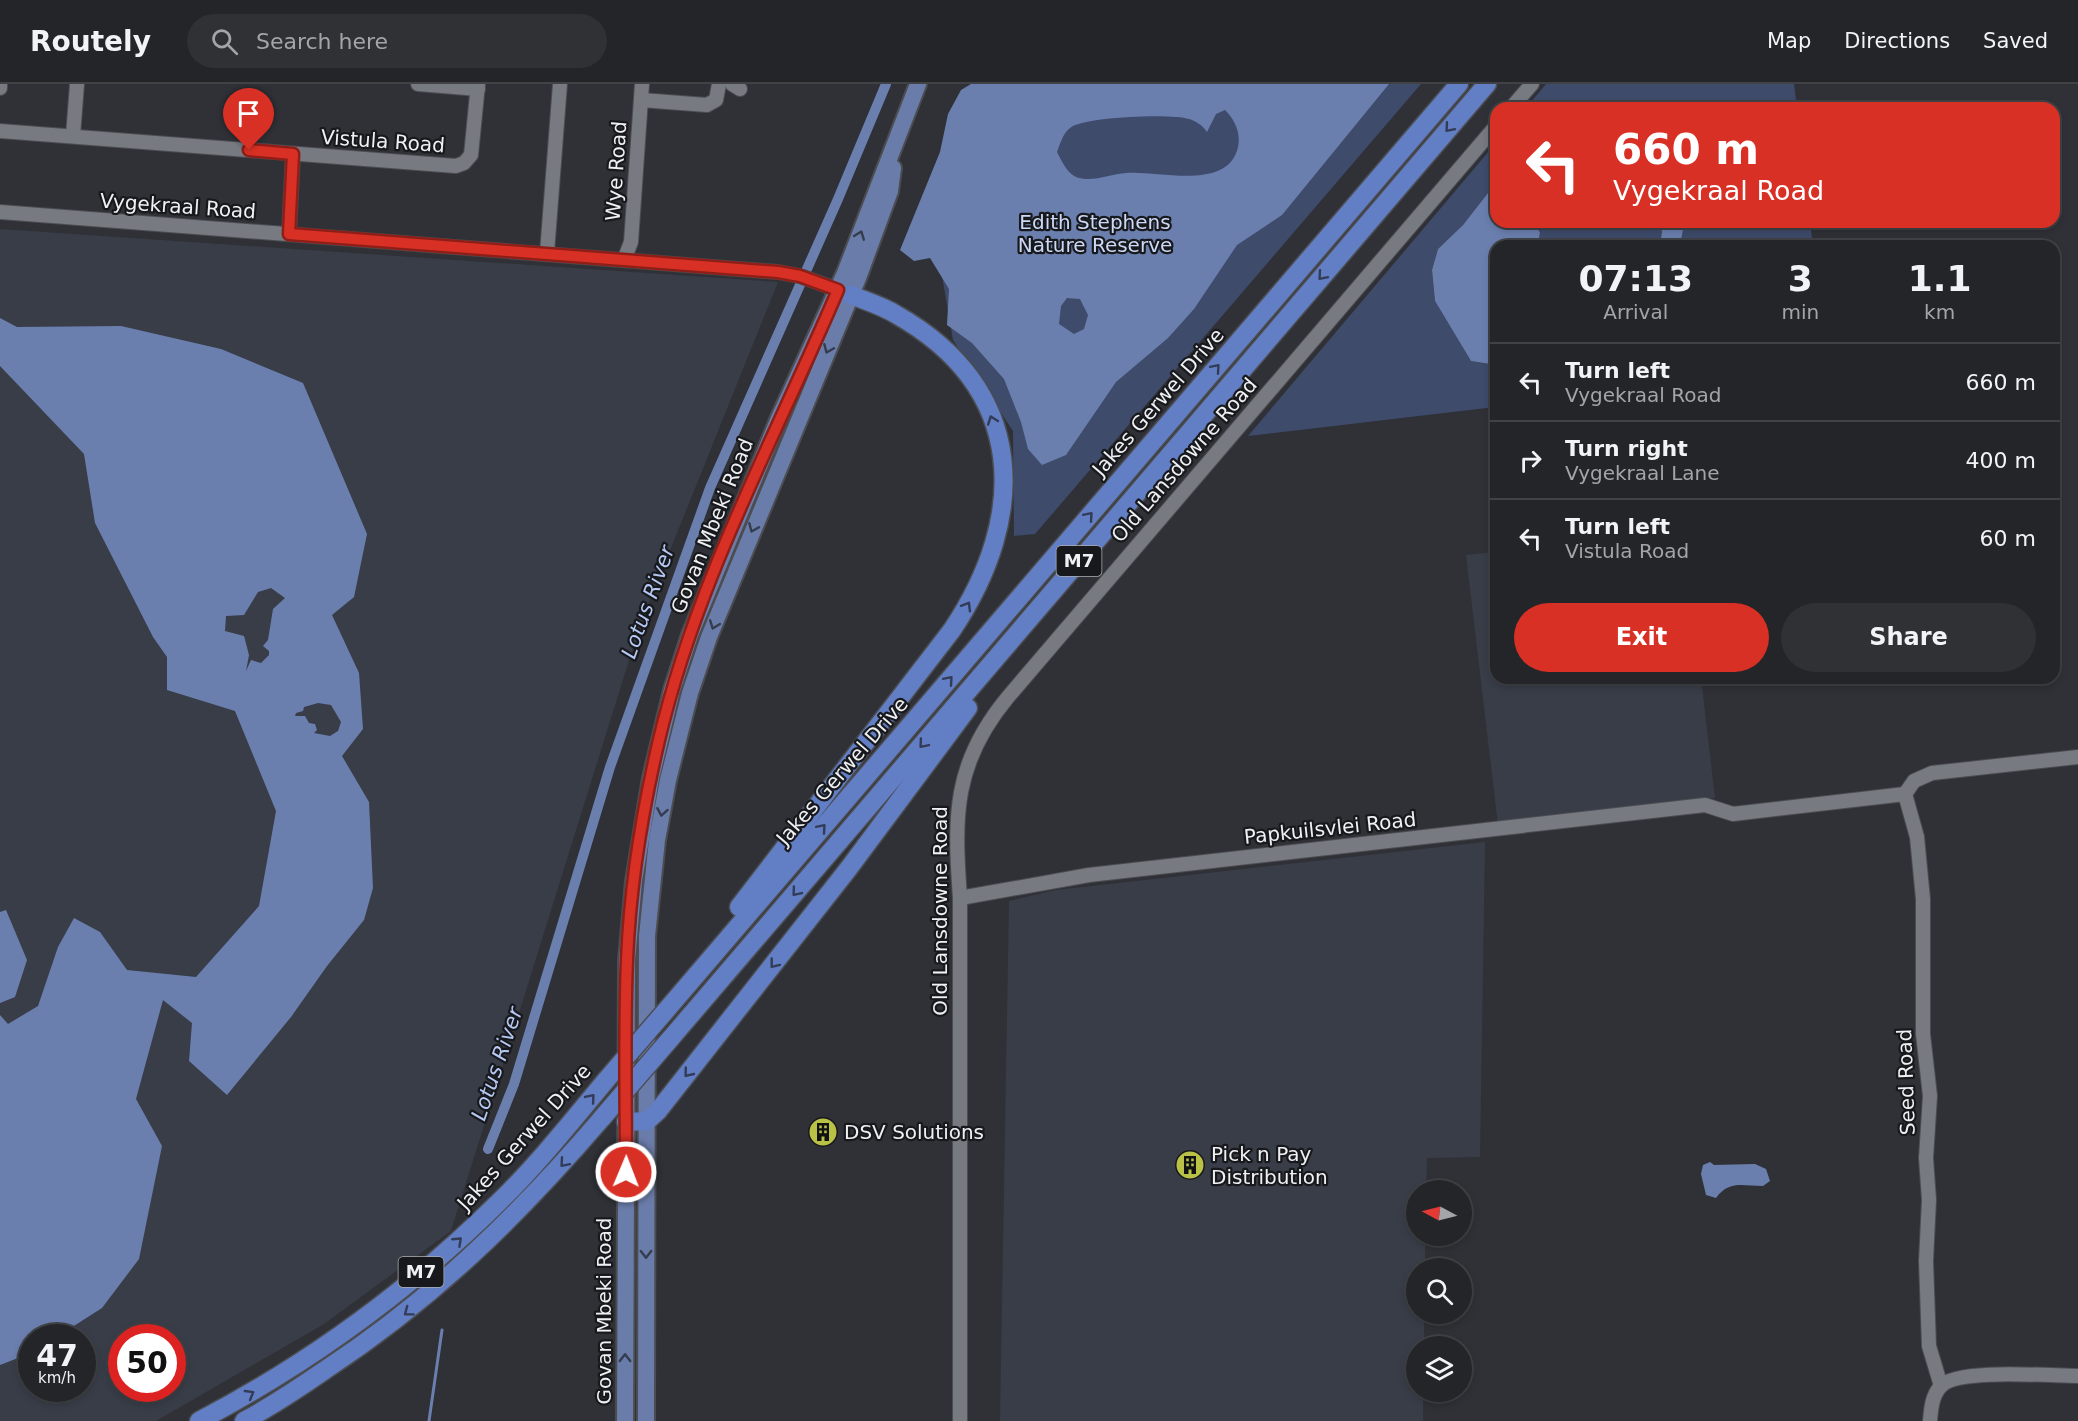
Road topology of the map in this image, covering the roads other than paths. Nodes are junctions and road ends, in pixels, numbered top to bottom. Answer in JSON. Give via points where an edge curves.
{"nodes":[{"id":1,"x":77,"y":84,"type":"edge"},
{"id":2,"x":418,"y":84,"type":"edge"},
{"id":3,"x":560,"y":84,"type":"edge"},
{"id":4,"x":642,"y":84,"type":"edge"},
{"id":5,"x":719,"y":84,"type":"edge"},
{"id":6,"x":918,"y":84,"type":"edge"},
{"id":7,"x":1460,"y":84,"type":"edge"},
{"id":8,"x":1487,"y":84,"type":"edge"},
{"id":9,"x":1532,"y":84,"type":"edge"},
{"id":10,"x":478,"y":87,"type":"edge"},
{"id":11,"x":641,"y":100,"type":"junction"},
{"id":12,"x":1516,"y":102,"type":"edge"},
{"id":13,"x":0,"y":131,"type":"edge"},
{"id":14,"x":1490,"y":133,"type":"edge"},
{"id":15,"x":73,"y":136,"type":"junction"},
{"id":16,"x":293,"y":154,"type":"junction"},
{"id":17,"x":0,"y":212,"type":"edge"},
{"id":18,"x":289,"y":234,"type":"junction"},
{"id":19,"x":547,"y":253,"type":"junction"},
{"id":20,"x":624,"y":260,"type":"junction"},
{"id":21,"x":845,"y":292,"type":"junction"},
{"id":22,"x":1060,"y":583,"type":"junction"},
{"id":23,"x":2078,"y":757,"type":"edge"},
{"id":24,"x":1905,"y":794,"type":"junction"},
{"id":25,"x":960,"y":898,"type":"junction"},
{"id":26,"x":679,"y":996,"type":"junction"},
{"id":27,"x":647,"y":1121,"type":"junction"},
{"id":28,"x":626,"y":1122,"type":"junction"},
{"id":29,"x":2078,"y":1376,"type":"edge"},
{"id":30,"x":1941,"y":1386,"type":"junction"},
{"id":31,"x":199,"y":1421,"type":"edge"},
{"id":32,"x":244,"y":1421,"type":"edge"},
{"id":33,"x":625,"y":1421,"type":"edge"},
{"id":34,"x":646,"y":1421,"type":"edge"},
{"id":35,"x":960,"y":1421,"type":"edge"},
{"id":36,"x":1930,"y":1421,"type":"edge"}],
"edges":[{"from":1,"to":15,"type":"street"},
{"from":2,"to":10,"type":"street"},
{"from":3,"to":19,"type":"street"},
{"from":4,"to":11,"type":"street","name":"Wye Road"},
{"from":5,"to":11,"type":"street","via":[[716,100],[707,105]]},
{"from":6,"to":21,"type":"main road","name":"Govan Mbeki Road","via":[[898,134],[890,191]]},
{"from":26,"to":7,"type":"highway","name":"Jakes Gerwel Drive","number":"M7","one_way":true},
{"from":8,"to":22,"type":"highway","number":"M7","one_way":true},
{"from":9,"to":12,"type":"street"},
{"from":10,"to":16,"type":"street","name":"Vistula Road","via":[[471,155],[464,164]]},
{"from":11,"to":20,"type":"street","name":"Wye Road","via":[[631,242]]},
{"from":13,"to":15,"type":"street","name":"Vistula Road"},
{"from":14,"to":25,"type":"street","name":"Old Lansdowne Road","via":[[993,714],[970,758],[960,791],[956,825]]},
{"from":15,"to":16,"type":"street","name":"Vistula Road"},
{"from":16,"to":18,"type":"street"},
{"from":17,"to":18,"type":"street","name":"Vygekraal Road"},
{"from":18,"to":19,"type":"street","name":"Vygekraal Road"},
{"from":19,"to":20,"type":"street","name":"Vygekraal Road"},
{"from":20,"to":21,"type":"street","name":"Vygekraal Road","via":[[804,277]]},
{"from":26,"to":21,"type":"highway","one_way":true,"via":[[716,938],[952,630],[978,588],[998,533],[1004,501],[1002,453],[989,411],[966,372],[931,338],[897,315]]},
{"from":21,"to":27,"type":"main road","name":"Govan Mbeki Road","one_way":true,"via":[[716,618],[677,743],[657,840],[648,927]]},
{"from":21,"to":28,"type":"main road","name":"Govan Mbeki Road","via":[[779,418],[690,635],[664,722],[643,818],[630,922]]},
{"from":22,"to":27,"type":"highway","one_way":true,"via":[[849,868]]},
{"from":22,"to":32,"type":"highway","number":"M7","one_way":true,"bridge":true,"via":[[512,1219],[419,1303],[354,1352]]},
{"from":23,"to":24,"type":"street","via":[[1944,771],[1914,781]]},
{"from":24,"to":25,"type":"street","name":"Papkuilsvlei Road","via":[[1733,814],[1705,805],[1089,875]]},
{"from":24,"to":30,"type":"street","name":"Seed Road","via":[[1917,837],[1921,874],[1923,1034],[1930,1096],[1926,1158],[1929,1346]]},
{"from":25,"to":35,"type":"street","name":"Old Lansdowne Road"},
{"from":31,"to":26,"type":"highway","name":"Jakes Gerwel Drive","number":"M7","one_way":true,"bridge":true,"via":[[292,1369],[454,1245],[501,1201]]},
{"from":27,"to":28,"type":"highway"},
{"from":27,"to":34,"type":"main road","name":"Govan Mbeki Road","one_way":true},
{"from":33,"to":28,"type":"main road","name":"Govan Mbeki Road","one_way":true},
{"from":29,"to":30,"type":"street","via":[[1974,1376],[1953,1378]]},
{"from":30,"to":36,"type":"street"}]}
